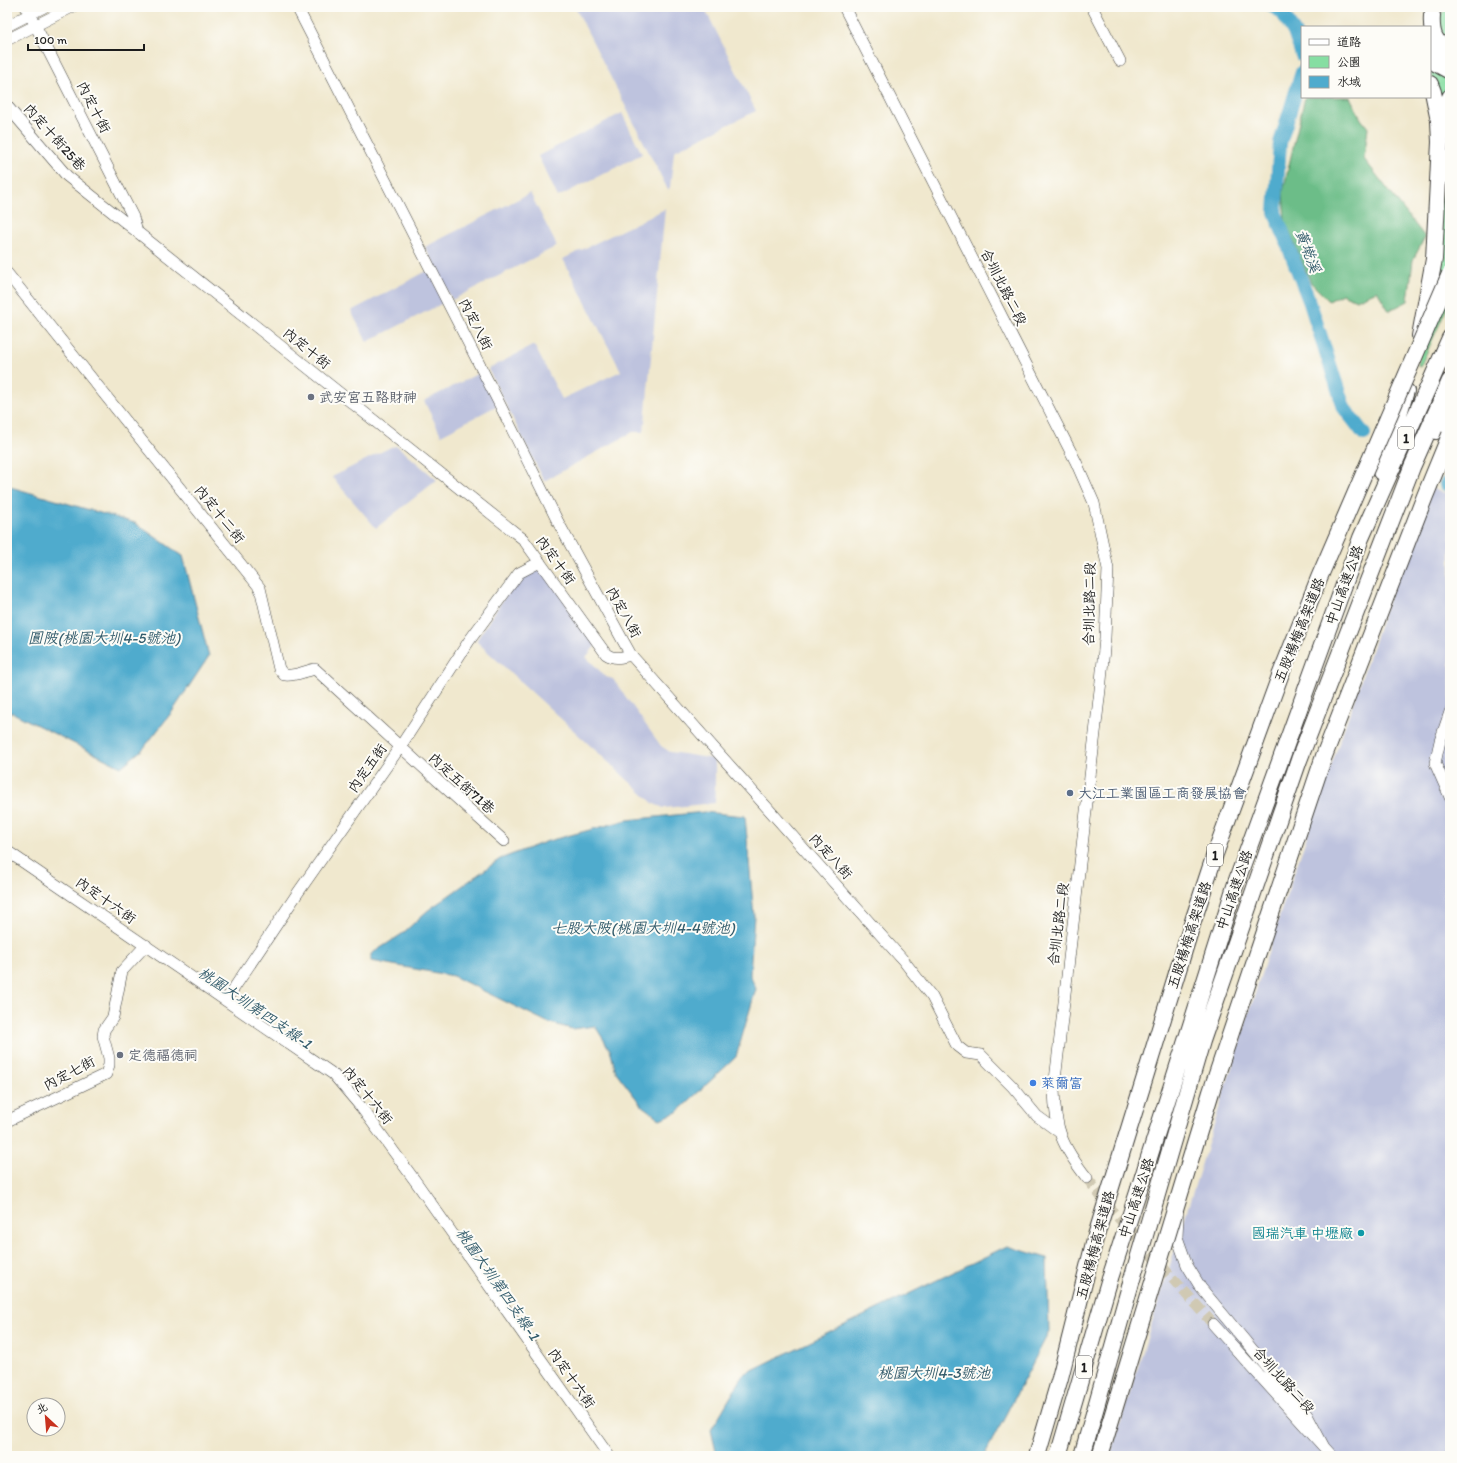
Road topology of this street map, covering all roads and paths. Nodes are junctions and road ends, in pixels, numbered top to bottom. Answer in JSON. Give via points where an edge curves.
{"nodes":[{"id":1,"x":44,"y":7,"type":"edge"},
{"id":2,"x":72,"y":7,"type":"edge"},
{"id":3,"x":297,"y":7,"type":"edge"},
{"id":4,"x":844,"y":7,"type":"edge"},
{"id":5,"x":1092,"y":7,"type":"edge"},
{"id":6,"x":28,"y":11,"type":"edge"},
{"id":7,"x":1430,"y":21,"type":"edge"},
{"id":8,"x":7,"y":26,"type":"edge"},
{"id":9,"x":36,"y":26,"type":"junction"},
{"id":10,"x":7,"y":40,"type":"edge"},
{"id":11,"x":1431,"y":42,"type":"edge"},
{"id":12,"x":1450,"y":48,"type":"edge"},
{"id":13,"x":1120,"y":61,"type":"dead end"},
{"id":14,"x":1431,"y":61,"type":"edge"},
{"id":15,"x":1450,"y":62,"type":"edge"},
{"id":16,"x":1450,"y":71,"type":"edge"},
{"id":17,"x":1431,"y":87,"type":"edge"},
{"id":18,"x":1450,"y":97,"type":"edge"},
{"id":19,"x":7,"y":106,"type":"edge"},
{"id":20,"x":1440,"y":142,"type":"junction"},
{"id":21,"x":137,"y":231,"type":"junction"},
{"id":22,"x":7,"y":273,"type":"edge"},
{"id":23,"x":1450,"y":274,"type":"edge"},
{"id":24,"x":1450,"y":338,"type":"edge"},
{"id":25,"x":1450,"y":381,"type":"edge"},
{"id":26,"x":1450,"y":410,"type":"edge"},
{"id":27,"x":1450,"y":435,"type":"edge"},
{"id":28,"x":1450,"y":445,"type":"edge"},
{"id":29,"x":1412,"y":467,"type":"junction"},
{"id":30,"x":1361,"y":538,"type":"junction"},
{"id":31,"x":540,"y":562,"type":"junction"},
{"id":32,"x":631,"y":654,"type":"junction"},
{"id":33,"x":1450,"y":712,"type":"edge"},
{"id":34,"x":400,"y":747,"type":"junction"},
{"id":35,"x":1450,"y":797,"type":"edge"},
{"id":36,"x":504,"y":840,"type":"dead end"},
{"id":37,"x":7,"y":851,"type":"edge"},
{"id":38,"x":146,"y":945,"type":"junction"},
{"id":39,"x":226,"y":1000,"type":"junction"},
{"id":40,"x":7,"y":1121,"type":"edge"},
{"id":41,"x":1059,"y":1132,"type":"junction"},
{"id":42,"x":1087,"y":1178,"type":"tunnel mouth"},
{"id":43,"x":1213,"y":1324,"type":"tunnel mouth"},
{"id":44,"x":1268,"y":1369,"type":"junction"},
{"id":45,"x":1275,"y":1392,"type":"junction"},
{"id":46,"x":1324,"y":1447,"type":"junction"},
{"id":47,"x":1450,"y":1454,"type":"edge"},
{"id":48,"x":609,"y":1456,"type":"edge"},
{"id":49,"x":1036,"y":1456,"type":"edge"},
{"id":50,"x":1058,"y":1456,"type":"edge"},
{"id":51,"x":1082,"y":1456,"type":"edge"},
{"id":52,"x":1100,"y":1456,"type":"edge"},
{"id":53,"x":1332,"y":1456,"type":"edge"},
{"id":54,"x":1446,"y":1456,"type":"edge"}],
"edges":[{"from":1,"to":6,"type":"street"},
{"from":2,"to":9,"type":"street"},
{"from":3,"to":32,"type":"street","name":"內定八街","via":[[558,522]]},
{"from":4,"to":41,"type":"street","name":"合圳北路二段","via":[[1076,462],[1094,503],[1108,569],[1105,638],[1093,754],[1054,1089]]},
{"from":5,"to":13,"type":"street"},
{"from":6,"to":8,"type":"street"},
{"from":6,"to":9,"type":"street","name":"內定十街"},
{"from":7,"to":12,"type":"highway","via":[[1433,34],[1439,43]]},
{"from":9,"to":10,"type":"street"},
{"from":9,"to":21,"type":"street","name":"內定十街","via":[[133,217]]},
{"from":11,"to":15,"type":"highway"},
{"from":14,"to":16,"type":"highway"},
{"from":17,"to":20,"type":"highway","via":[[1439,120]]},
{"from":18,"to":20,"type":"highway"},
{"from":19,"to":21,"type":"street","name":"內定十街25巷","via":[[67,176]]},
{"from":20,"to":30,"type":"highway","via":[[1434,259],[1416,356]]},
{"from":21,"to":31,"type":"street","name":"內定十街","via":[[523,539]]},
{"from":22,"to":34,"type":"street","name":"內定十二街","via":[[260,588],[279,669],[284,675],[289,676],[315,669]]},
{"from":23,"to":49,"type":"highway","name":"五股楊梅高架道路","number":"1","bridge":true,"via":[[1319,578],[1215,854],[1100,1224],[1060,1378]]},
{"from":24,"to":30,"type":"highway","name":"中山高速公路","number":"1"},
{"from":25,"to":29,"type":"highway","name":"中山高速公路","number":"1"},
{"from":26,"to":29,"type":"highway"},
{"from":27,"to":52,"type":"highway","bridge":true,"via":[[1324,756],[1211,1092]]},
{"from":28,"to":44,"type":"street","via":[[1398,547],[1252,946],[1179,1172],[1177,1237],[1187,1265],[1201,1288]]},
{"from":29,"to":51,"type":"highway","name":"中山高速公路","number":"1","bridge":true,"via":[[1299,760],[1202,1041]]},
{"from":30,"to":50,"type":"highway","name":"中山高速公路","number":"1","bridge":true,"via":[[1236,880],[1110,1278]]},
{"from":31,"to":32,"type":"street","name":"內定十街","via":[[606,654],[611,658],[618,658]]},
{"from":31,"to":34,"type":"street","name":"內定五街","via":[[519,573],[469,641]]},
{"from":32,"to":41,"type":"street","name":"內定八街","via":[[903,960],[932,997],[957,1046],[966,1053],[982,1055],[1037,1116]]},
{"from":33,"to":35,"type":"street","via":[[1435,762]]},
{"from":34,"to":36,"type":"street","name":"內定五街71巷"},
{"from":34,"to":39,"type":"street","name":"內定五街"},
{"from":37,"to":38,"type":"street","name":"內定十六街"},
{"from":38,"to":39,"type":"street","name":"內定十六街"},
{"from":38,"to":40,"type":"street","name":"內定七街","via":[[122,971],[113,1017],[103,1036],[109,1058],[106,1074]]},
{"from":39,"to":48,"type":"street","name":"內定十六街","via":[[336,1077],[361,1106]]},
{"from":41,"to":42,"type":"street","name":"合圳北路二段","via":[[1069,1153]]},
{"from":43,"to":45,"type":"street","name":"合圳北路二段"},
{"from":44,"to":45,"type":"street","via":[[1276,1386]]},
{"from":44,"to":46,"type":"street","via":[[1307,1415]]},
{"from":45,"to":46,"type":"street","name":"合圳北路二段"},
{"from":46,"to":53,"type":"street","name":"合圳北路二段"},
{"from":47,"to":54,"type":"street"}]}
